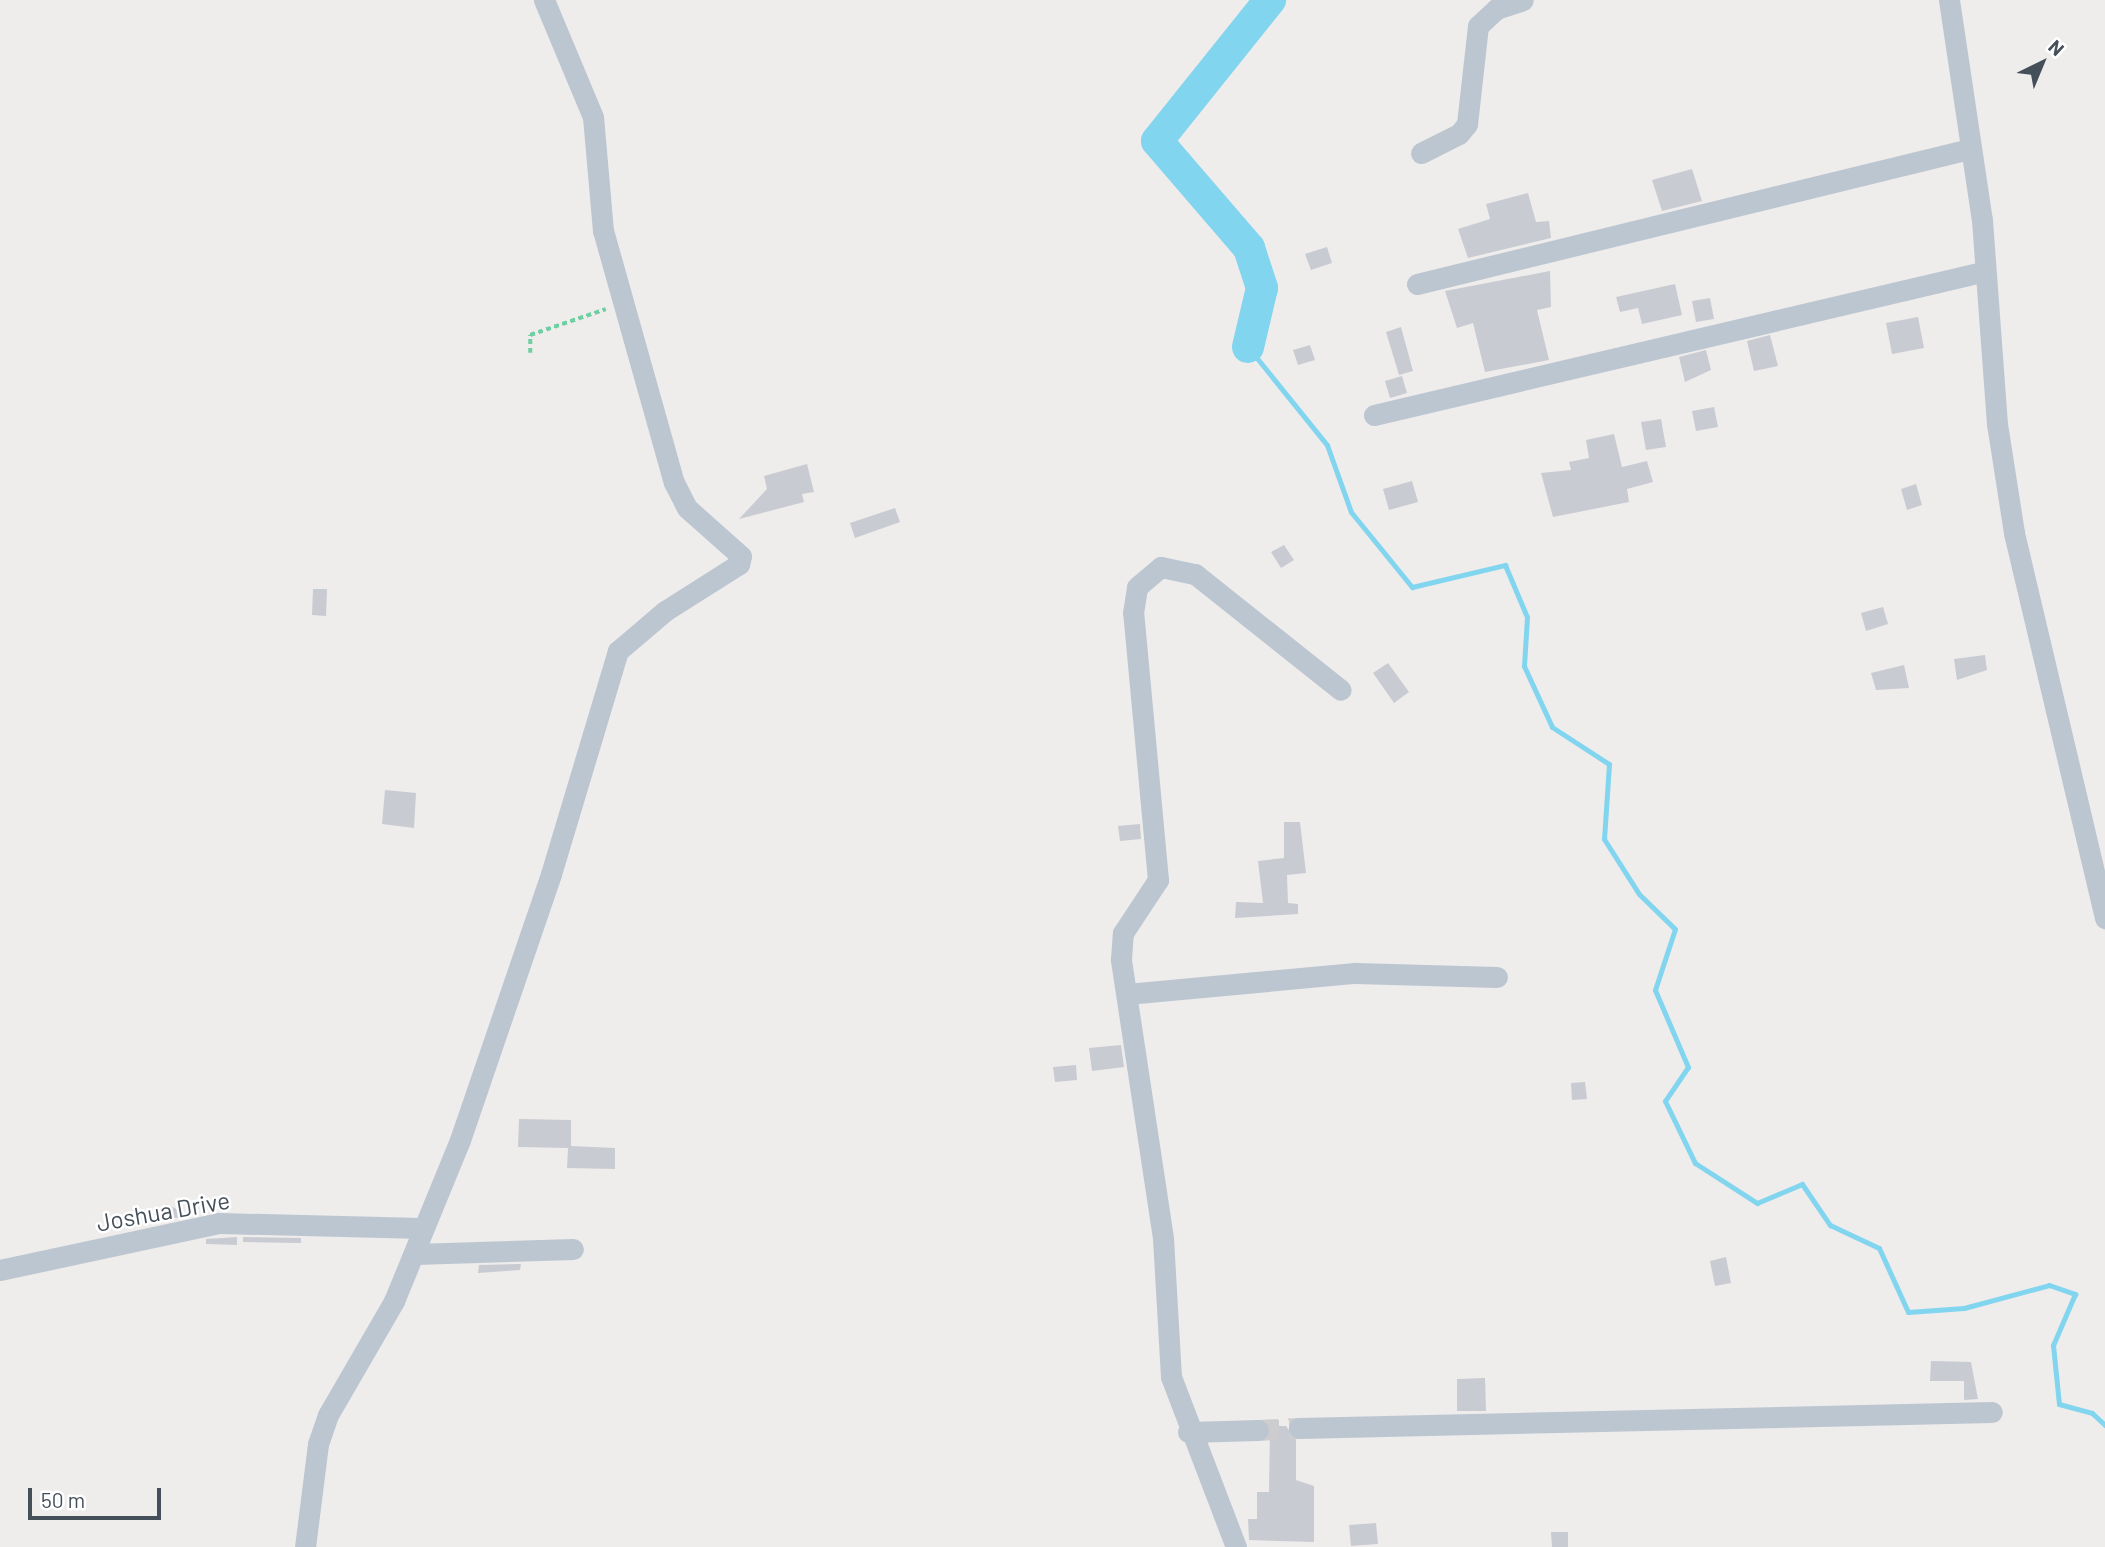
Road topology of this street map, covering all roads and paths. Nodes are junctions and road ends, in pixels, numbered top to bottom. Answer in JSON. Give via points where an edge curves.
{"nodes":[{"id":1,"x":544,"y":0,"type":"edge"},
{"id":2,"x":1523,"y":0,"type":"edge"},
{"id":3,"x":1949,"y":0,"type":"edge"},
{"id":4,"x":1969,"y":149,"type":"junction"},
{"id":5,"x":1421,"y":153,"type":"dead end"},
{"id":6,"x":1982,"y":272,"type":"junction"},
{"id":7,"x":1417,"y":284,"type":"dead end"},
{"id":8,"x":622,"y":304,"type":"junction"},
{"id":9,"x":530,"y":354,"type":"dead end"},
{"id":10,"x":1374,"y":415,"type":"dead end"},
{"id":11,"x":1341,"y":690,"type":"dead end"},
{"id":12,"x":2105,"y":918,"type":"edge"},
{"id":13,"x":1497,"y":977,"type":"dead end"},
{"id":14,"x":1127,"y":994,"type":"junction"},
{"id":15,"x":421,"y":1228,"type":"junction"},
{"id":16,"x":573,"y":1249,"type":"dead end"},
{"id":17,"x":415,"y":1254,"type":"junction"},
{"id":18,"x":0,"y":1270,"type":"edge"},
{"id":19,"x":1992,"y":1412,"type":"dead end"},
{"id":20,"x":1299,"y":1429,"type":"tunnel mouth"},
{"id":21,"x":1258,"y":1430,"type":"tunnel mouth"},
{"id":22,"x":1188,"y":1432,"type":"junction"},
{"id":23,"x":305,"y":1547,"type":"edge"},
{"id":24,"x":1236,"y":1547,"type":"edge"}],
"edges":[{"from":1,"to":8,"type":"street","via":[[593,117],[594,180]]},
{"from":2,"to":5,"type":"street","via":[[1496,9],[1478,26],[1467,124],[1459,134]]},
{"from":3,"to":4,"type":"street"},
{"from":4,"to":6,"type":"street","via":[[1982,220]]},
{"from":4,"to":7,"type":"street"},
{"from":6,"to":10,"type":"street"},
{"from":6,"to":12,"type":"street","via":[[2014,533]]},
{"from":8,"to":9,"type":"path","via":[[530,335]]},
{"from":8,"to":15,"type":"street","via":[[674,483],[687,508],[736,549],[739,564],[665,611],[618,651],[521,967],[460,1140]]},
{"from":11,"to":14,"type":"street","via":[[1195,574],[1161,567],[1137,587],[1133,613],[1158,880],[1123,933]]},
{"from":13,"to":14,"type":"street","via":[[1355,973]]},
{"from":14,"to":22,"type":"street","via":[[1163,1238],[1171,1377]]},
{"from":15,"to":17,"type":"street"},
{"from":15,"to":18,"type":"street","name":"Joshua Drive","via":[[219,1223]]},
{"from":16,"to":17,"type":"street"},
{"from":17,"to":23,"type":"street","via":[[362,1363],[328,1415],[318,1444]]},
{"from":19,"to":20,"type":"street"},
{"from":21,"to":22,"type":"street"},
{"from":22,"to":24,"type":"street","via":[[1215,1484]]}]}
